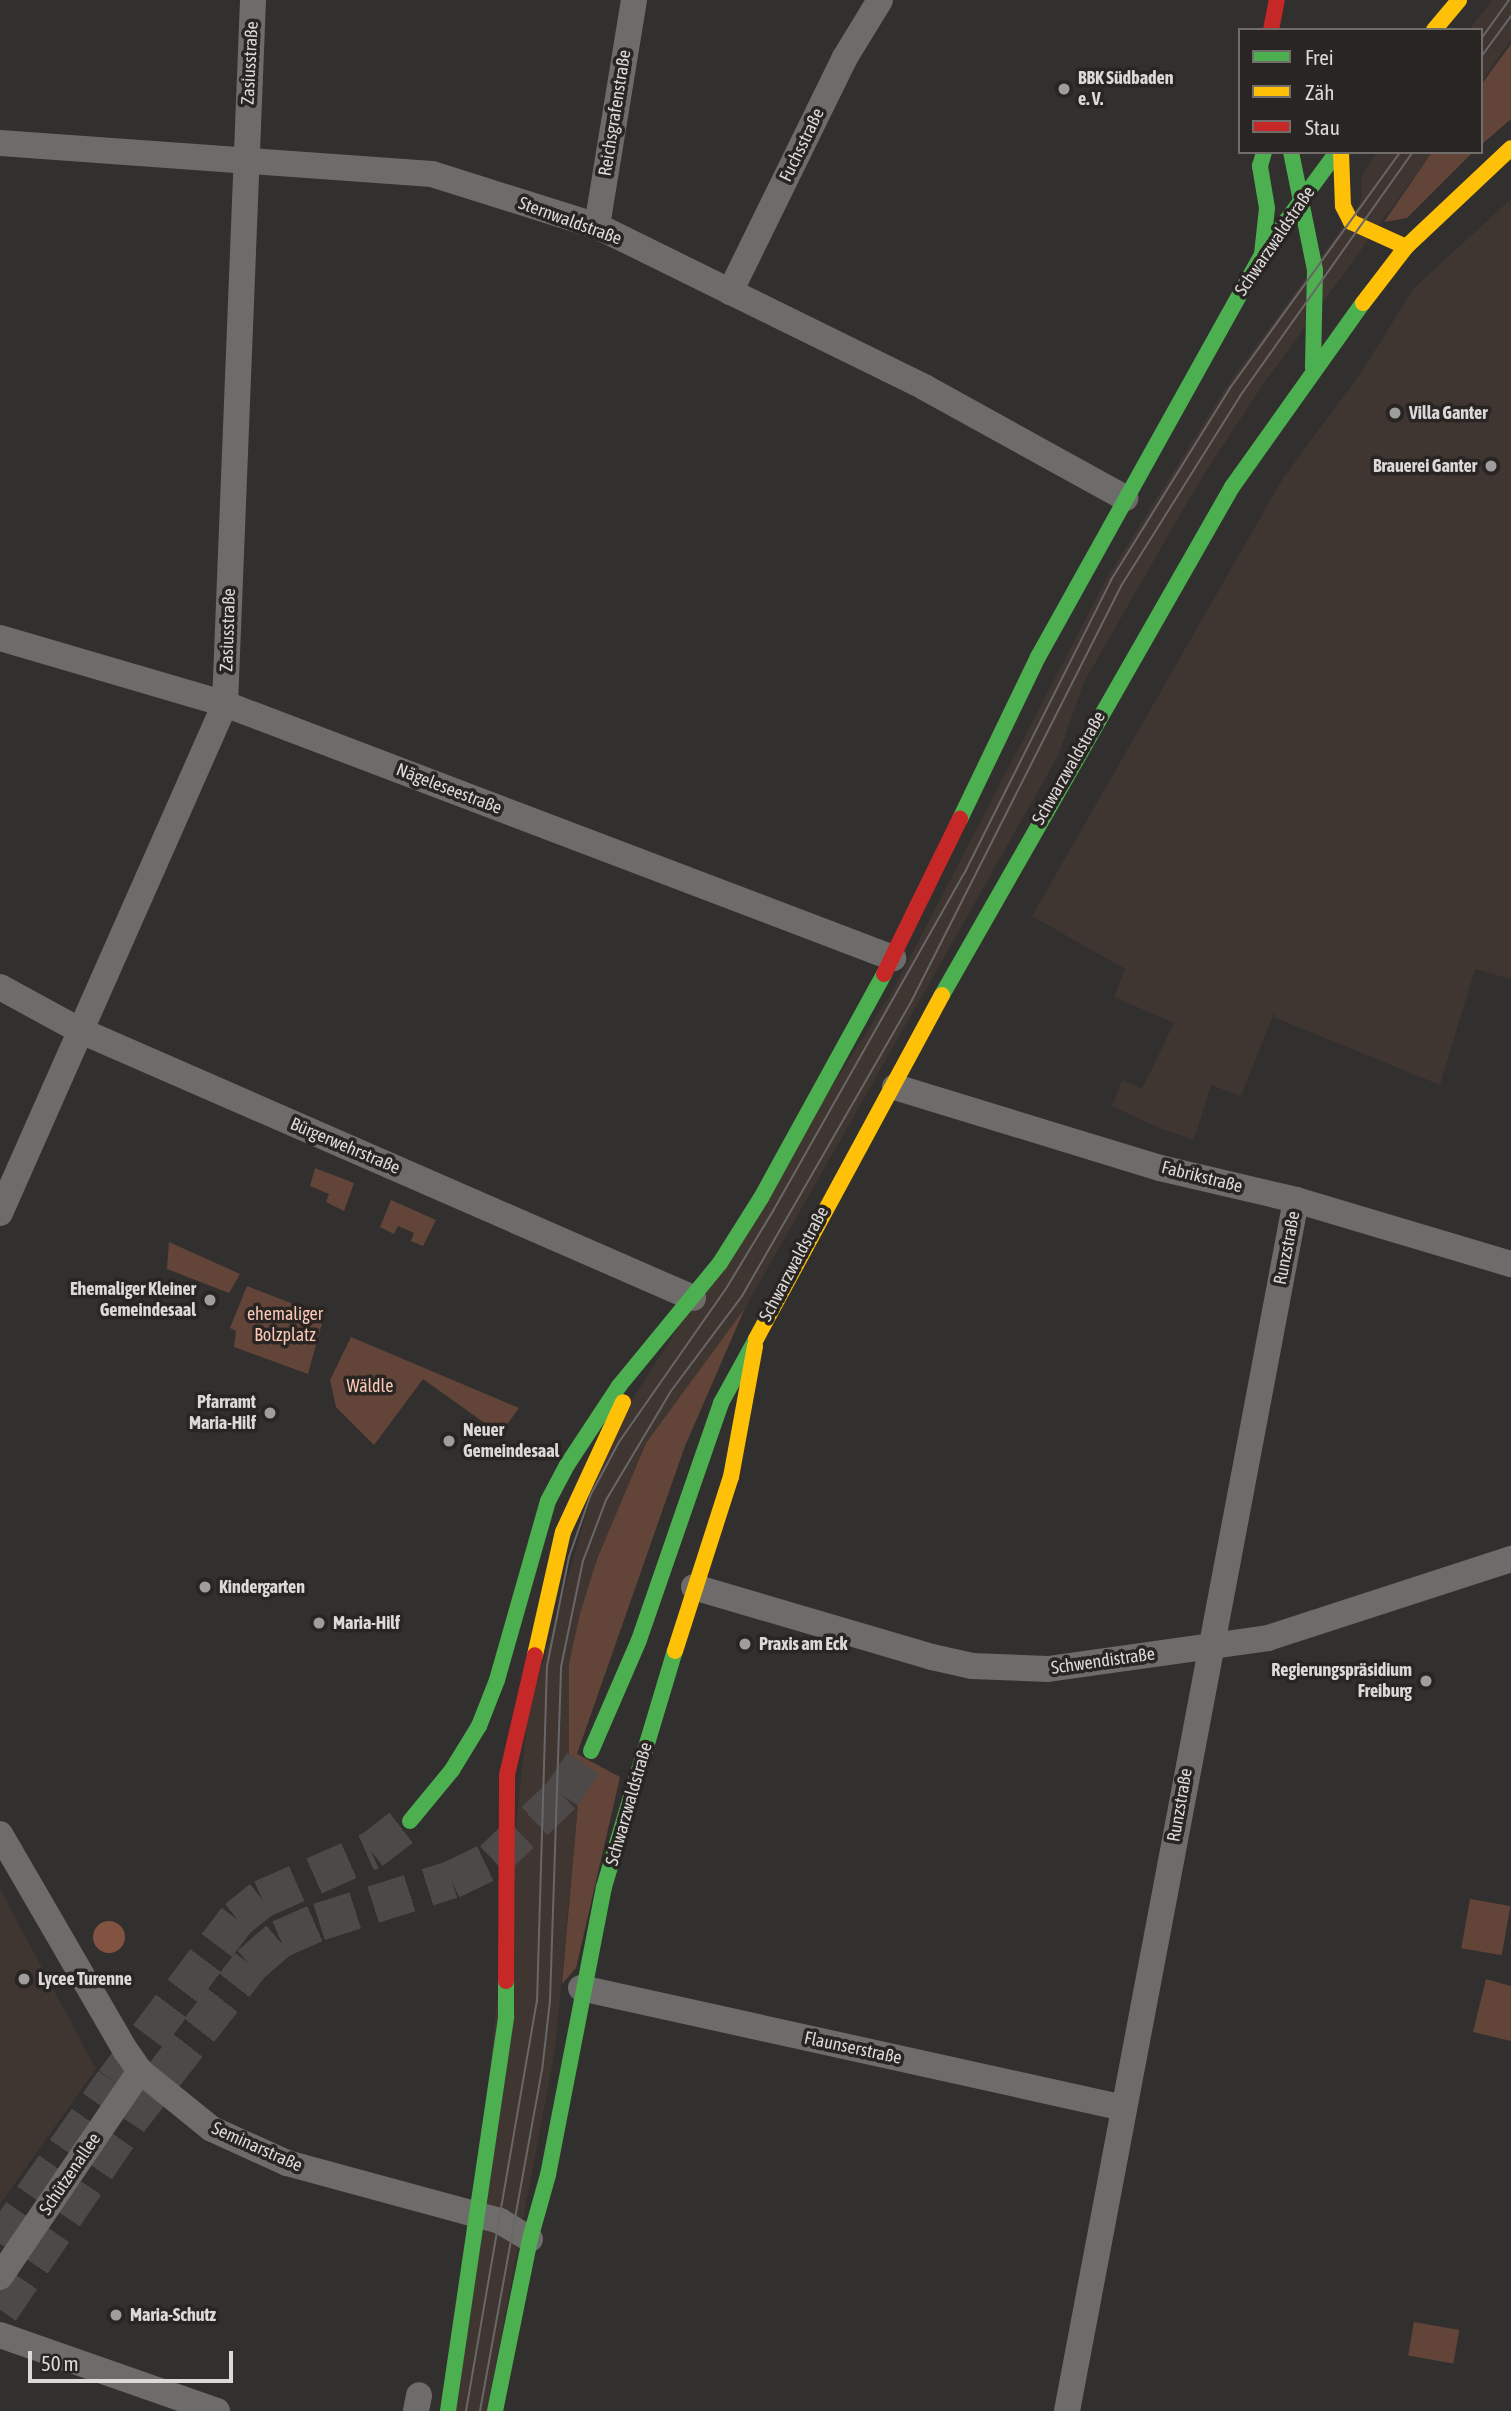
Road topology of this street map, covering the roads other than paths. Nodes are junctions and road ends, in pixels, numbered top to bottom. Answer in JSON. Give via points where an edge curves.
{"nodes":[{"id":1,"x":253,"y":0,"type":"edge"},
{"id":2,"x":634,"y":0,"type":"edge"},
{"id":3,"x":880,"y":0,"type":"edge"},
{"id":4,"x":1277,"y":0,"type":"edge"},
{"id":5,"x":1459,"y":0,"type":"edge"},
{"id":6,"x":1271,"y":28,"type":"edge"},
{"id":7,"x":1436,"y":28,"type":"edge"},
{"id":8,"x":0,"y":143,"type":"edge"},
{"id":9,"x":1511,"y":148,"type":"edge"},
{"id":10,"x":1263,"y":154,"type":"edge"},
{"id":11,"x":1291,"y":154,"type":"edge"},
{"id":12,"x":1337,"y":154,"type":"edge"},
{"id":13,"x":1339,"y":154,"type":"edge"},
{"id":14,"x":245,"y":158,"type":"junction"},
{"id":15,"x":1301,"y":201,"type":"junction"},
{"id":16,"x":597,"y":226,"type":"junction"},
{"id":17,"x":1406,"y":247,"type":"junction"},
{"id":18,"x":1262,"y":254,"type":"junction"},
{"id":19,"x":1315,"y":270,"type":"junction"},
{"id":20,"x":730,"y":292,"type":"junction"},
{"id":21,"x":1313,"y":368,"type":"junction"},
{"id":22,"x":1125,"y":498,"type":"junction"},
{"id":23,"x":0,"y":638,"type":"edge"},
{"id":24,"x":225,"y":704,"type":"junction"},
{"id":25,"x":893,"y":958,"type":"junction"},
{"id":26,"x":0,"y":987,"type":"edge"},
{"id":27,"x":79,"y":1030,"type":"junction"},
{"id":28,"x":895,"y":1087,"type":"junction"},
{"id":29,"x":1296,"y":1200,"type":"junction"},
{"id":30,"x":0,"y":1213,"type":"edge"},
{"id":31,"x":1511,"y":1264,"type":"edge"},
{"id":32,"x":693,"y":1298,"type":"junction"},
{"id":33,"x":756,"y":1339,"type":"junction"},
{"id":34,"x":642,"y":1355,"type":"junction"},
{"id":35,"x":1511,"y":1559,"type":"edge"},
{"id":36,"x":694,"y":1587,"type":"junction"},
{"id":37,"x":1210,"y":1645,"type":"junction"},
{"id":38,"x":591,"y":1751,"type":"tunnel mouth"},
{"id":39,"x":410,"y":1821,"type":"tunnel mouth"},
{"id":40,"x":0,"y":1834,"type":"edge"},
{"id":41,"x":8,"y":1862,"type":"edge"},
{"id":42,"x":581,"y":1989,"type":"junction"},
{"id":43,"x":140,"y":2071,"type":"junction"},
{"id":44,"x":1124,"y":2108,"type":"junction"},
{"id":45,"x":476,"y":2214,"type":"junction"},
{"id":46,"x":530,"y":2239,"type":"junction"},
{"id":47,"x":0,"y":2277,"type":"edge"},
{"id":48,"x":0,"y":2335,"type":"edge"},
{"id":49,"x":175,"y":2403,"type":"edge"},
{"id":50,"x":218,"y":2411,"type":"edge"},
{"id":51,"x":448,"y":2411,"type":"edge"},
{"id":52,"x":495,"y":2411,"type":"edge"},
{"id":53,"x":1067,"y":2411,"type":"edge"}],
"edges":[{"from":1,"to":14,"type":"street","name":"Zasiusstraße"},
{"from":2,"to":16,"type":"street","name":"Reichsgrafenstraße"},
{"from":3,"to":20,"type":"street","name":"Fuchsstraße","via":[[844,59]]},
{"from":4,"to":6,"type":"main road"},
{"from":5,"to":7,"type":"main road"},
{"from":8,"to":14,"type":"street","name":"Sternwaldstraße"},
{"from":9,"to":17,"type":"main road","name":"Schwarzwaldstraße"},
{"from":10,"to":18,"type":"main road","via":[[1260,166],[1267,208]]},
{"from":11,"to":15,"type":"main road"},
{"from":12,"to":15,"type":"main road","name":"Schwarzwaldstraße"},
{"from":13,"to":17,"type":"main road","via":[[1343,206],[1351,222]]},
{"from":14,"to":16,"type":"street","name":"Sternwaldstraße","via":[[432,174]]},
{"from":14,"to":24,"type":"street","name":"Zasiusstraße"},
{"from":15,"to":18,"type":"main road","name":"Schwarzwaldstraße"},
{"from":15,"to":19,"type":"main road"},
{"from":16,"to":20,"type":"street","name":"Sternwaldstraße"},
{"from":17,"to":21,"type":"main road","name":"Schwarzwaldstraße"},
{"from":18,"to":19,"type":"main road","via":[[1291,254]]},
{"from":18,"to":22,"type":"main road","name":"Schwarzwaldstraße"},
{"from":19,"to":21,"type":"main road"},
{"from":20,"to":22,"type":"street","name":"Sternwaldstraße","via":[[924,387]]},
{"from":21,"to":28,"type":"main road","name":"Schwarzwaldstraße","via":[[1232,487],[1144,636],[1002,885]]},
{"from":22,"to":25,"type":"main road","name":"Schwarzwaldstraße","via":[[1038,657]]},
{"from":23,"to":24,"type":"street","name":"Nägeleseestraße"},
{"from":24,"to":25,"type":"street","name":"Nägeleseestraße"},
{"from":24,"to":27,"type":"street","name":"Zasiusstraße"},
{"from":25,"to":32,"type":"main road","name":"Schwarzwaldstraße","via":[[761,1198]]},
{"from":26,"to":27,"type":"street","name":"Bürgerwehrstraße"},
{"from":27,"to":30,"type":"street","name":"Zasiusstraße"},
{"from":27,"to":32,"type":"street","name":"Bürgerwehrstraße"},
{"from":28,"to":29,"type":"street","name":"Fabrikstraße","via":[[1160,1168]]},
{"from":28,"to":33,"type":"main road","name":"Schwarzwaldstraße","via":[[802,1248]]},
{"from":29,"to":31,"type":"street","name":"Fabrikstraße"},
{"from":29,"to":37,"type":"street","name":"Runzstraße"},
{"from":32,"to":34,"type":"main road","name":"Schwarzwaldstraße"},
{"from":33,"to":36,"type":"main road","name":"Schwarzwaldstraße","via":[[731,1476]]},
{"from":33,"to":38,"type":"main road","via":[[721,1403],[634,1653]]},
{"from":34,"to":39,"type":"main road","name":"Schwarzwaldstraße","via":[[567,1465],[548,1501],[497,1680],[479,1726],[452,1770]]},
{"from":34,"to":45,"type":"main road","name":"Schwarzwaldstraße","via":[[563,1532],[507,1775],[506,2016]]},
{"from":35,"to":37,"type":"street","name":"Schwendistraße","via":[[1268,1638]]},
{"from":36,"to":37,"type":"street","name":"Schwendistraße","via":[[859,1638],[972,1666],[1048,1669]]},
{"from":36,"to":42,"type":"main road","name":"Schwarzwaldstraße","via":[[628,1797]]},
{"from":37,"to":44,"type":"street","name":"Runzstraße"},
{"from":40,"to":41,"type":"street","name":"Seminarstraße"},
{"from":41,"to":43,"type":"street","name":"Seminarstraße"},
{"from":42,"to":44,"type":"street","name":"Flaunserstraße"},
{"from":42,"to":46,"type":"main road","name":"Schwarzwaldstraße","via":[[548,2175]]},
{"from":43,"to":45,"type":"street","name":"Seminarstraße","via":[[212,2129],[287,2163]]},
{"from":43,"to":47,"type":"street","name":"Schützenallee"},
{"from":44,"to":53,"type":"street","name":"Runzstraße"},
{"from":45,"to":46,"type":"street","name":"Seminarstraße","via":[[500,2221]]},
{"from":45,"to":51,"type":"main road","name":"Schwarzwaldstraße"},
{"from":46,"to":52,"type":"main road","name":"Schwarzwaldstraße"},
{"from":48,"to":49,"type":"street"},
{"from":49,"to":50,"type":"street"}]}
